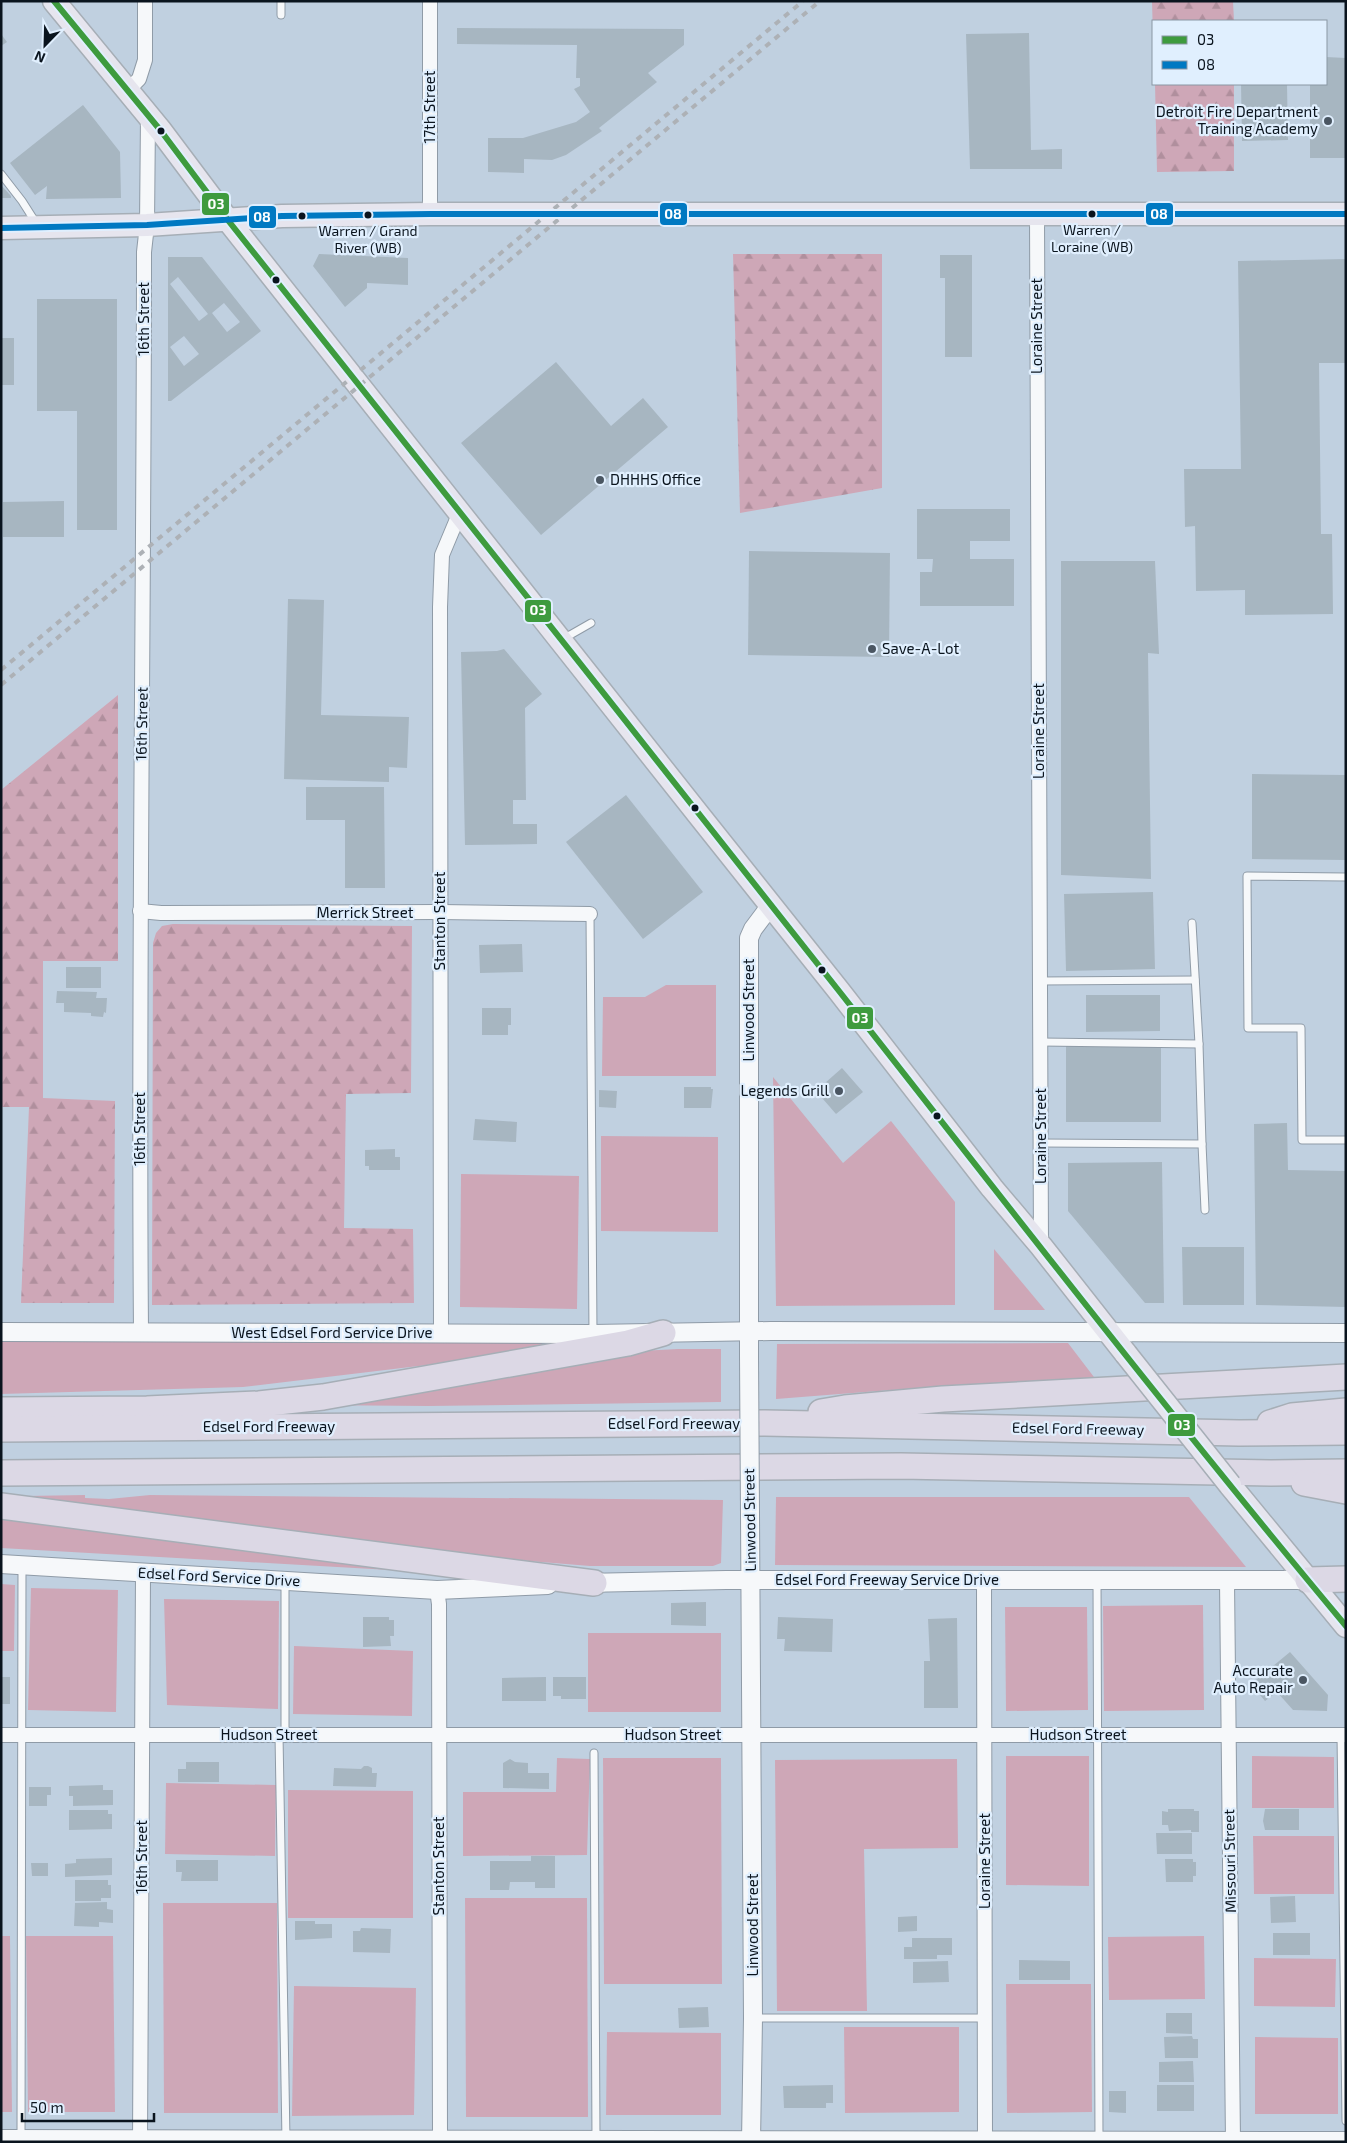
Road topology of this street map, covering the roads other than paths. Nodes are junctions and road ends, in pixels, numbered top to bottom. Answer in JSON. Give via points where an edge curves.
{"nodes":[{"id":1,"x":54,"y":1,"type":"edge"},
{"id":2,"x":145,"y":1,"type":"edge"},
{"id":3,"x":281,"y":1,"type":"edge"},
{"id":4,"x":430,"y":1,"type":"edge"},
{"id":5,"x":281,"y":15,"type":"dead end"},
{"id":6,"x":127,"y":91,"type":"junction"},
{"id":7,"x":148,"y":116,"type":"junction"},
{"id":8,"x":1,"y":174,"type":"edge"},
{"id":9,"x":430,"y":214,"type":"junction"},
{"id":10,"x":1346,"y":214,"type":"edge"},
{"id":11,"x":1037,"y":215,"type":"junction"},
{"id":12,"x":227,"y":218,"type":"junction"},
{"id":13,"x":147,"y":225,"type":"junction"},
{"id":14,"x":1,"y":228,"type":"edge"},
{"id":15,"x":38,"y":228,"type":"junction"},
{"id":16,"x":460,"y":512,"type":"junction"},
{"id":17,"x":591,"y":623,"type":"dead end"},
{"id":18,"x":561,"y":641,"type":"junction"},
{"id":19,"x":1346,"y":877,"type":"edge"},
{"id":20,"x":771,"y":905,"type":"junction"},
{"id":21,"x":140,"y":911,"type":"junction"},
{"id":22,"x":440,"y":912,"type":"junction"},
{"id":23,"x":590,"y":914,"type":"joint"},
{"id":24,"x":1192,"y":923,"type":"dead end"},
{"id":25,"x":1195,"y":980,"type":"junction"},
{"id":26,"x":1040,"y":981,"type":"junction"},
{"id":27,"x":1040,"y":1042,"type":"junction"},
{"id":28,"x":1199,"y":1044,"type":"junction"},
{"id":29,"x":1346,"y":1140,"type":"edge"},
{"id":30,"x":1041,"y":1143,"type":"junction"},
{"id":31,"x":1202,"y":1144,"type":"junction"},
{"id":32,"x":1205,"y":1210,"type":"dead end"},
{"id":33,"x":1041,"y":1246,"type":"junction"},
{"id":34,"x":141,"y":1331,"type":"junction"},
{"id":35,"x":1,"y":1332,"type":"edge"},
{"id":36,"x":749,"y":1332,"type":"junction"},
{"id":37,"x":1108,"y":1332,"type":"junction"},
{"id":38,"x":441,"y":1333,"type":"junction"},
{"id":39,"x":663,"y":1333,"type":"junction"},
{"id":40,"x":1346,"y":1333,"type":"edge"},
{"id":41,"x":593,"y":1334,"type":"junction"},
{"id":42,"x":1346,"y":1377,"type":"edge"},
{"id":43,"x":1,"y":1410,"type":"edge"},
{"id":44,"x":1346,"y":1411,"type":"edge"},
{"id":45,"x":765,"y":1423,"type":"junction"},
{"id":46,"x":1,"y":1429,"type":"edge"},
{"id":47,"x":1239,"y":1432,"type":"junction"},
{"id":48,"x":1346,"y":1432,"type":"edge"},
{"id":49,"x":1346,"y":1472,"type":"edge"},
{"id":50,"x":1,"y":1473,"type":"edge"},
{"id":51,"x":1271,"y":1473,"type":"junction"},
{"id":52,"x":1346,"y":1491,"type":"edge"},
{"id":53,"x":1,"y":1506,"type":"edge"},
{"id":54,"x":1,"y":1564,"type":"edge"},
{"id":55,"x":22,"y":1565,"type":"junction"},
{"id":56,"x":143,"y":1573,"type":"junction"},
{"id":57,"x":1346,"y":1579,"type":"edge"},
{"id":58,"x":751,"y":1580,"type":"junction"},
{"id":59,"x":984,"y":1580,"type":"junction"},
{"id":60,"x":1098,"y":1580,"type":"junction"},
{"id":61,"x":1308,"y":1580,"type":"junction"},
{"id":62,"x":285,"y":1581,"type":"junction"},
{"id":63,"x":1227,"y":1581,"type":"junction"},
{"id":64,"x":594,"y":1583,"type":"junction"},
{"id":65,"x":437,"y":1590,"type":"junction"},
{"id":66,"x":1346,"y":1626,"type":"edge"},
{"id":67,"x":1,"y":1735,"type":"edge"},
{"id":68,"x":21,"y":1735,"type":"junction"},
{"id":69,"x":142,"y":1735,"type":"junction"},
{"id":70,"x":282,"y":1735,"type":"junction"},
{"id":71,"x":439,"y":1735,"type":"junction"},
{"id":72,"x":752,"y":1735,"type":"junction"},
{"id":73,"x":985,"y":1735,"type":"junction"},
{"id":74,"x":1098,"y":1735,"type":"junction"},
{"id":75,"x":1229,"y":1735,"type":"junction"},
{"id":76,"x":1343,"y":1735,"type":"edge"},
{"id":77,"x":594,"y":1753,"type":"dead end"},
{"id":78,"x":753,"y":2018,"type":"junction"},
{"id":79,"x":985,"y":2018,"type":"junction"},
{"id":80,"x":1346,"y":2121,"type":"edge"},
{"id":81,"x":1,"y":2137,"type":"edge"},
{"id":82,"x":21,"y":2139,"type":"edge"},
{"id":83,"x":286,"y":2139,"type":"edge"},
{"id":84,"x":440,"y":2139,"type":"edge"},
{"id":85,"x":1346,"y":2139,"type":"edge"},
{"id":86,"x":140,"y":2140,"type":"edge"},
{"id":87,"x":596,"y":2140,"type":"edge"},
{"id":88,"x":751,"y":2140,"type":"edge"},
{"id":89,"x":868,"y":2140,"type":"edge"},
{"id":90,"x":985,"y":2140,"type":"edge"},
{"id":91,"x":1099,"y":2140,"type":"edge"},
{"id":92,"x":1234,"y":2140,"type":"edge"}],
"edges":[{"from":1,"to":6,"type":"main road"},
{"from":2,"to":6,"type":"street","via":[[145,60],[139,79]]},
{"from":3,"to":5,"type":"lane"},
{"from":4,"to":9,"type":"street","name":"17th Street"},
{"from":6,"to":7,"type":"main road"},
{"from":7,"to":12,"type":"main road"},
{"from":7,"to":13,"type":"street","name":"16th Street"},
{"from":8,"to":15,"type":"lane"},
{"from":9,"to":11,"type":"main road"},
{"from":9,"to":12,"type":"main road"},
{"from":10,"to":11,"type":"main road"},
{"from":11,"to":26,"type":"street","name":"Loraine Street"},
{"from":12,"to":13,"type":"main road"},
{"from":12,"to":16,"type":"main road"},
{"from":13,"to":15,"type":"main road"},
{"from":13,"to":21,"type":"street","name":"16th Street","via":[[144,252]]},
{"from":14,"to":15,"type":"main road"},
{"from":16,"to":18,"type":"main road"},
{"from":16,"to":22,"type":"street","name":"Stanton Street","via":[[442,555]]},
{"from":17,"to":18,"type":"lane"},
{"from":18,"to":20,"type":"main road"},
{"from":19,"to":29,"type":"lane","via":[[1247,876],[1248,1028],[1301,1028],[1302,1140]]},
{"from":20,"to":33,"type":"main road"},
{"from":20,"to":36,"type":"street","name":"Linwood Street","via":[[749,938]]},
{"from":21,"to":22,"type":"street","name":"Merrick Street","via":[[287,914]]},
{"from":21,"to":34,"type":"street","name":"16th Street"},
{"from":22,"to":23,"type":"street","name":"Merrick Street"},
{"from":22,"to":38,"type":"street","name":"Stanton Street"},
{"from":23,"to":41,"type":"lane"},
{"from":24,"to":25,"type":"lane"},
{"from":25,"to":26,"type":"lane"},
{"from":25,"to":28,"type":"lane"},
{"from":26,"to":27,"type":"street","name":"Loraine Street"},
{"from":27,"to":28,"type":"lane"},
{"from":27,"to":30,"type":"street","name":"Loraine Street"},
{"from":28,"to":31,"type":"lane"},
{"from":30,"to":31,"type":"lane"},
{"from":30,"to":33,"type":"street","name":"Loraine Street"},
{"from":31,"to":32,"type":"lane"},
{"from":33,"to":37,"type":"main road"},
{"from":34,"to":35,"type":"street","name":"West Edsel Ford Service Drive"},
{"from":34,"to":38,"type":"street","name":"West Edsel Ford Service Drive"},
{"from":36,"to":37,"type":"street"},
{"from":36,"to":39,"type":"street"},
{"from":36,"to":58,"type":"street","name":"Linwood Street","bridge":true},
{"from":37,"to":40,"type":"street"},
{"from":37,"to":61,"type":"main road","bridge":true},
{"from":38,"to":41,"type":"street","name":"West Edsel Ford Service Drive"},
{"from":39,"to":41,"type":"street","name":"West Edsel Ford Service Drive"},
{"from":39,"to":43,"type":"highway","via":[[628,1343],[323,1397],[259,1404],[147,1409]]},
{"from":42,"to":45,"type":"highway","via":[[943,1400],[845,1408]]},
{"from":44,"to":47,"type":"highway","via":[[1292,1416]]},
{"from":45,"to":46,"type":"highway","name":"Edsel Ford Freeway"},
{"from":45,"to":47,"type":"highway","name":"Edsel Ford Freeway"},
{"from":47,"to":48,"type":"highway","name":"Edsel Ford Freeway"},
{"from":49,"to":51,"type":"highway"},
{"from":50,"to":51,"type":"highway","via":[[901,1466]]},
{"from":51,"to":52,"type":"highway","via":[[1310,1485]]},
{"from":53,"to":64,"type":"highway"},
{"from":54,"to":55,"type":"street","name":"Edsel Ford Service Drive"},
{"from":55,"to":56,"type":"street","name":"Edsel Ford Service Drive"},
{"from":55,"to":68,"type":"lane"},
{"from":56,"to":62,"type":"street","name":"Edsel Ford Service Drive"},
{"from":56,"to":69,"type":"street","name":"16th Street"},
{"from":57,"to":61,"type":"highway"},
{"from":58,"to":59,"type":"street","name":"Edsel Ford Freeway Service Drive"},
{"from":58,"to":64,"type":"street","name":"Edsel Ford Freeway Service Drive"},
{"from":58,"to":72,"type":"street","name":"Linwood Street"},
{"from":59,"to":60,"type":"street","name":"Edsel Ford Freeway Service Drive"},
{"from":59,"to":73,"type":"street","name":"Loraine Street"},
{"from":60,"to":63,"type":"street","name":"Edsel Ford Freeway Service Drive"},
{"from":60,"to":74,"type":"lane"},
{"from":61,"to":63,"type":"street","name":"Edsel Ford Freeway Service Drive"},
{"from":61,"to":66,"type":"main road"},
{"from":62,"to":65,"type":"street","name":"Edsel Ford Service Drive"},
{"from":62,"to":70,"type":"lane"},
{"from":63,"to":75,"type":"street","name":"Missouri Street"},
{"from":64,"to":65,"type":"street","name":"Edsel Ford Freeway Service Drive"},
{"from":65,"to":71,"type":"street","name":"Stanton Street"},
{"from":67,"to":68,"type":"street","name":"Hudson Street"},
{"from":68,"to":69,"type":"street","name":"Hudson Street"},
{"from":68,"to":82,"type":"lane"},
{"from":69,"to":70,"type":"street","name":"Hudson Street"},
{"from":69,"to":86,"type":"street","name":"16th Street"},
{"from":70,"to":71,"type":"street","name":"Hudson Street"},
{"from":70,"to":83,"type":"lane"},
{"from":71,"to":72,"type":"street","name":"Hudson Street"},
{"from":71,"to":84,"type":"street","name":"Stanton Street"},
{"from":72,"to":73,"type":"street","name":"Hudson Street"},
{"from":72,"to":78,"type":"street","name":"Linwood Street"},
{"from":73,"to":74,"type":"street","name":"Hudson Street"},
{"from":73,"to":79,"type":"street","name":"Loraine Street"},
{"from":74,"to":75,"type":"street","name":"Hudson Street"},
{"from":74,"to":91,"type":"lane"},
{"from":75,"to":76,"type":"street","name":"Hudson Street"},
{"from":75,"to":92,"type":"street","name":"Missouri Street"},
{"from":76,"to":80,"type":"lane"},
{"from":77,"to":87,"type":"lane"},
{"from":78,"to":79,"type":"lane"},
{"from":78,"to":88,"type":"street","name":"Linwood Street"},
{"from":79,"to":90,"type":"street","name":"Loraine Street"},
{"from":81,"to":82,"type":"street"},
{"from":82,"to":86,"type":"street"},
{"from":83,"to":84,"type":"street"},
{"from":83,"to":86,"type":"street"},
{"from":84,"to":87,"type":"street"},
{"from":85,"to":92,"type":"street"},
{"from":87,"to":88,"type":"street"},
{"from":88,"to":89,"type":"street"},
{"from":89,"to":90,"type":"street"},
{"from":90,"to":91,"type":"street"},
{"from":91,"to":92,"type":"street"}]}
